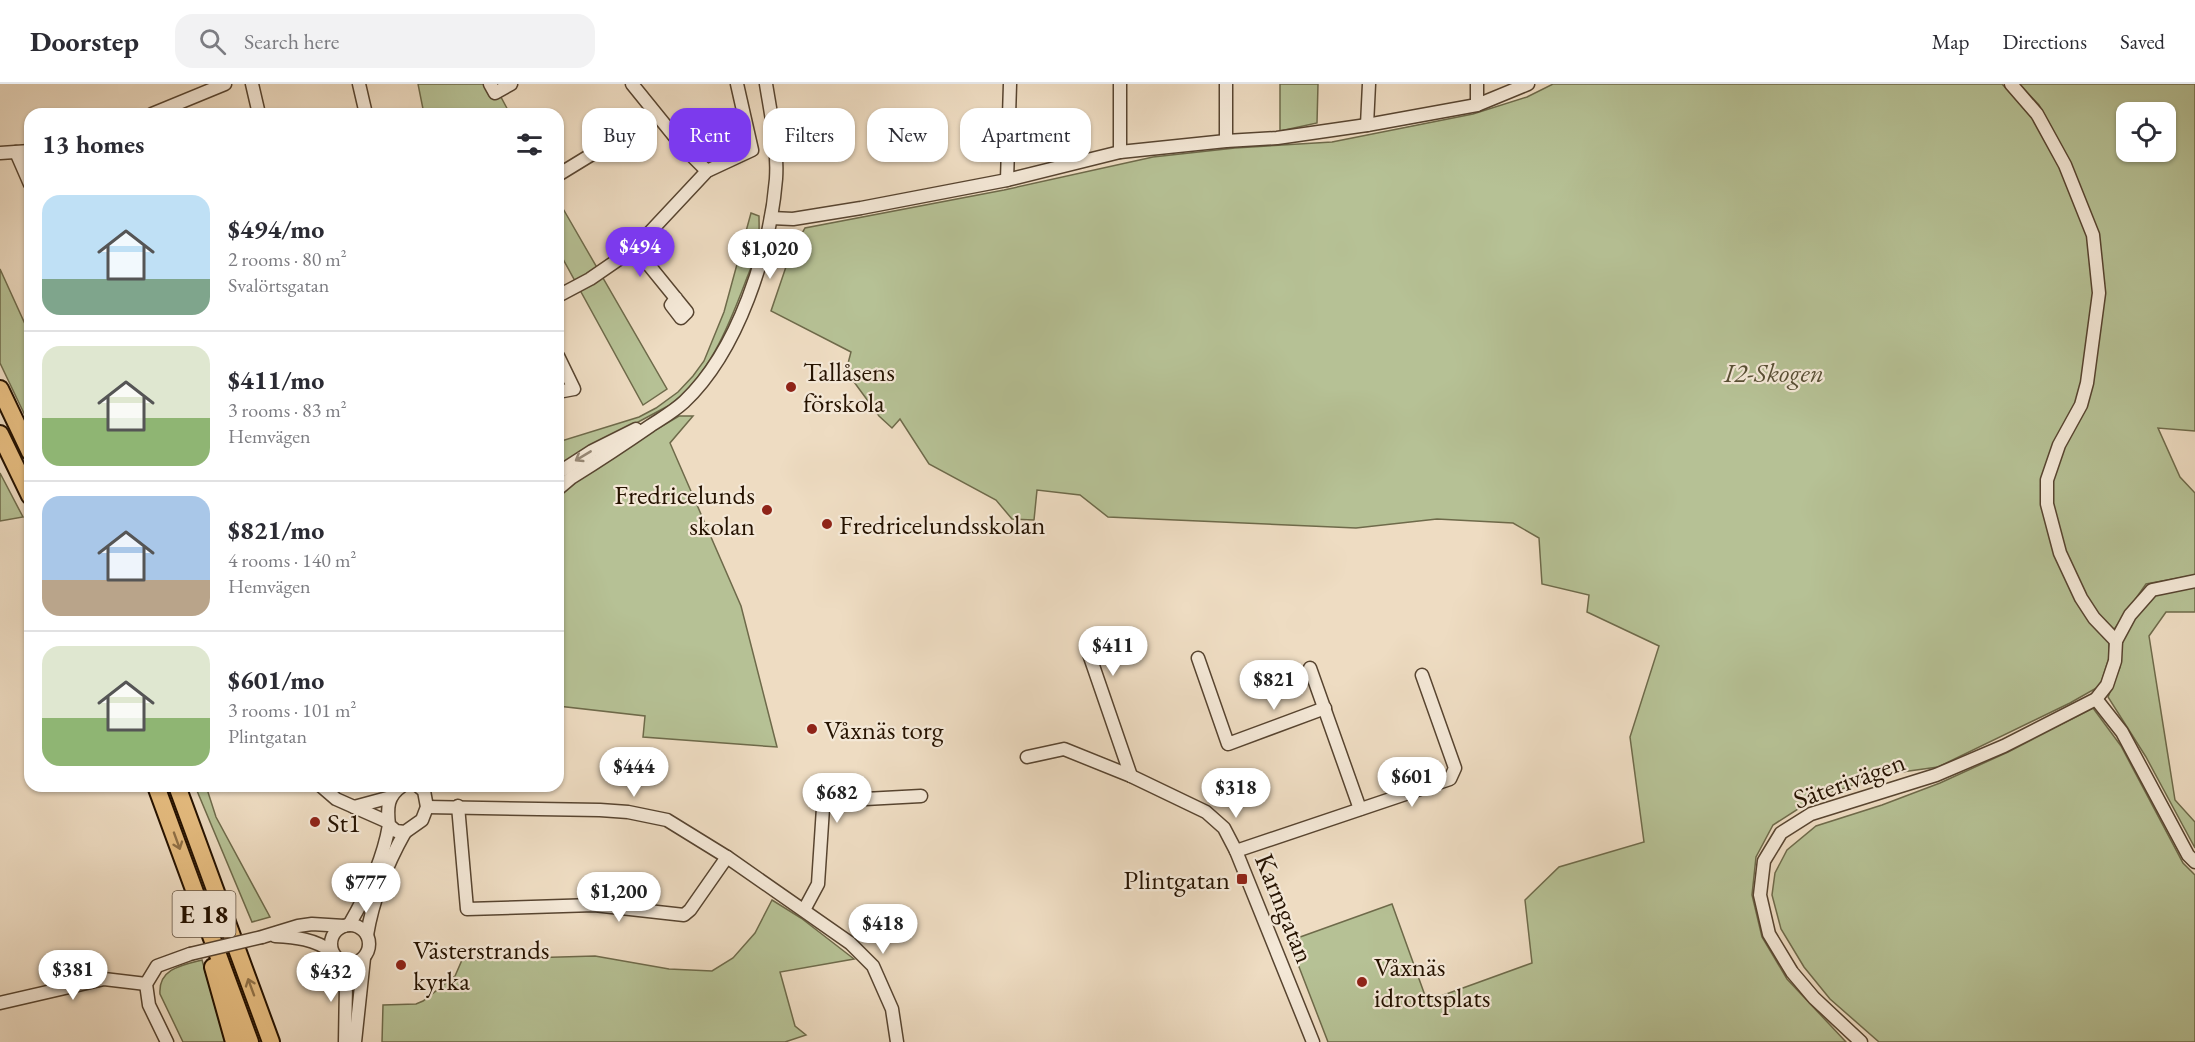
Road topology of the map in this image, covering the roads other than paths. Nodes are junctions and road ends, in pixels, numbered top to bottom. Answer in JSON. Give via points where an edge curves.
{"nodes":[{"id":1,"x":225,"y":84,"type":"edge"},
{"id":2,"x":252,"y":84,"type":"edge"},
{"id":3,"x":359,"y":84,"type":"edge"},
{"id":4,"x":511,"y":84,"type":"edge"},
{"id":5,"x":632,"y":84,"type":"edge"},
{"id":6,"x":738,"y":84,"type":"edge"},
{"id":7,"x":766,"y":84,"type":"edge"},
{"id":8,"x":1010,"y":84,"type":"edge"},
{"id":9,"x":1120,"y":84,"type":"edge"},
{"id":10,"x":1226,"y":84,"type":"edge"},
{"id":11,"x":1369,"y":84,"type":"edge"},
{"id":12,"x":1477,"y":84,"type":"edge"},
{"id":13,"x":1528,"y":84,"type":"edge"},
{"id":14,"x":2011,"y":84,"type":"edge"},
{"id":15,"x":493,"y":88,"type":"edge"},
{"id":16,"x":1477,"y":105,"type":"junction"},
{"id":17,"x":167,"y":108,"type":"edge"},
{"id":18,"x":258,"y":108,"type":"edge"},
{"id":19,"x":365,"y":108,"type":"edge"},
{"id":20,"x":651,"y":108,"type":"edge"},
{"id":21,"x":657,"y":116,"type":"edge"},
{"id":22,"x":1367,"y":125,"type":"junction"},
{"id":23,"x":1226,"y":141,"type":"junction"},
{"id":24,"x":24,"y":151,"type":"edge"},
{"id":25,"x":16,"y":152,"type":"junction"},
{"id":26,"x":1119,"y":152,"type":"junction"},
{"id":27,"x":0,"y":153,"type":"edge"},
{"id":28,"x":582,"y":160,"type":"edge"},
{"id":29,"x":24,"y":170,"type":"edge"},
{"id":30,"x":564,"y":171,"type":"edge"},
{"id":31,"x":707,"y":171,"type":"junction"},
{"id":32,"x":1007,"y":180,"type":"junction"},
{"id":33,"x":771,"y":218,"type":"junction"},
{"id":34,"x":635,"y":248,"type":"junction"},
{"id":35,"x":564,"y":293,"type":"edge"},
{"id":36,"x":676,"y":298,"type":"dead end"},
{"id":37,"x":564,"y":370,"type":"edge"},
{"id":38,"x":0,"y":389,"type":"edge"},
{"id":39,"x":564,"y":391,"type":"edge"},
{"id":40,"x":649,"y":427,"type":"junction"},
{"id":41,"x":0,"y":434,"type":"edge"},
{"id":42,"x":24,"y":439,"type":"edge"},
{"id":43,"x":564,"y":469,"type":"edge"},
{"id":44,"x":24,"y":484,"type":"edge"},
{"id":45,"x":564,"y":484,"type":"edge"},
{"id":46,"x":2195,"y":581,"type":"edge"},
{"id":47,"x":2116,"y":641,"type":"junction"},
{"id":48,"x":1089,"y":654,"type":"dead end"},
{"id":49,"x":1198,"y":658,"type":"dead end"},
{"id":50,"x":1310,"y":668,"type":"dead end"},
{"id":51,"x":1422,"y":675,"type":"dead end"},
{"id":52,"x":2096,"y":699,"type":"junction"},
{"id":53,"x":1324,"y":708,"type":"junction"},
{"id":54,"x":1027,"y":756,"type":"dead end"},
{"id":55,"x":1131,"y":776,"type":"junction"},
{"id":56,"x":158,"y":792,"type":"edge"},
{"id":57,"x":179,"y":792,"type":"edge"},
{"id":58,"x":328,"y":792,"type":"edge"},
{"id":59,"x":396,"y":792,"type":"edge"},
{"id":60,"x":423,"y":792,"type":"edge"},
{"id":61,"x":921,"y":796,"type":"dead end"},
{"id":62,"x":391,"y":797,"type":"junction"},
{"id":63,"x":458,"y":806,"type":"junction"},
{"id":64,"x":354,"y":807,"type":"junction"},
{"id":65,"x":427,"y":807,"type":"junction"},
{"id":66,"x":1360,"y":809,"type":"junction"},
{"id":67,"x":388,"y":824,"type":"junction"},
{"id":68,"x":405,"y":832,"type":"junction"},
{"id":69,"x":1236,"y":851,"type":"junction"},
{"id":70,"x":727,"y":857,"type":"junction"},
{"id":71,"x":2195,"y":862,"type":"edge"},
{"id":72,"x":198,"y":898,"type":"junction"},
{"id":73,"x":804,"y":910,"type":"junction"},
{"id":74,"x":346,"y":925,"type":"junction"},
{"id":75,"x":367,"y":935,"type":"junction"},
{"id":76,"x":270,"y":936,"type":"junction"},
{"id":77,"x":335,"y":956,"type":"junction"},
{"id":78,"x":364,"y":958,"type":"junction"},
{"id":79,"x":146,"y":984,"type":"junction"},
{"id":80,"x":0,"y":1003,"type":"edge"},
{"id":81,"x":162,"y":1041,"type":"edge"},
{"id":82,"x":234,"y":1042,"type":"edge"},
{"id":83,"x":250,"y":1042,"type":"edge"},
{"id":84,"x":271,"y":1042,"type":"edge"},
{"id":85,"x":345,"y":1042,"type":"edge"},
{"id":86,"x":355,"y":1042,"type":"edge"},
{"id":87,"x":897,"y":1042,"type":"edge"},
{"id":88,"x":1313,"y":1042,"type":"edge"},
{"id":89,"x":1861,"y":1042,"type":"edge"}],
"edges":[{"from":1,"to":17,"type":"street"},
{"from":2,"to":18,"type":"street"},
{"from":3,"to":19,"type":"street"},
{"from":4,"to":15,"type":"street"},
{"from":5,"to":20,"type":"street"},
{"from":6,"to":31,"type":"street","via":[[752,150]]},
{"from":7,"to":33,"type":"street","via":[[775,147]]},
{"from":8,"to":32,"type":"street"},
{"from":9,"to":26,"type":"street"},
{"from":10,"to":23,"type":"street"},
{"from":11,"to":22,"type":"street"},
{"from":12,"to":16,"type":"street"},
{"from":13,"to":16,"type":"street"},
{"from":14,"to":47,"type":"street","via":[[2037,114],[2065,165],[2093,235],[2099,293],[2087,383],[2047,480],[2048,504],[2060,554],[2081,598]]},
{"from":16,"to":22,"type":"street"},
{"from":21,"to":31,"type":"street"},
{"from":22,"to":23,"type":"street"},
{"from":23,"to":26,"type":"street"},
{"from":24,"to":25,"type":"street"},
{"from":25,"to":27,"type":"street"},
{"from":25,"to":29,"type":"street"},
{"from":26,"to":32,"type":"street"},
{"from":28,"to":30,"type":"street"},
{"from":31,"to":34,"type":"street"},
{"from":32,"to":33,"type":"street","via":[[793,219]]},
{"from":33,"to":40,"type":"street","via":[[759,268],[724,349],[685,402]]},
{"from":34,"to":35,"type":"street"},
{"from":34,"to":36,"type":"street"},
{"from":37,"to":39,"type":"street","via":[[574,389]]},
{"from":38,"to":42,"type":"highway"},
{"from":40,"to":43,"type":"street","one_way":true,"via":[[613,440]]},
{"from":40,"to":45,"type":"street"},
{"from":41,"to":44,"type":"highway"},
{"from":46,"to":47,"type":"street","via":[[2152,590],[2130,615]]},
{"from":47,"to":52,"type":"street","via":[[2115,661],[2107,685]]},
{"from":48,"to":55,"type":"street"},
{"from":49,"to":53,"type":"street","via":[[1228,744]]},
{"from":50,"to":53,"type":"street"},
{"from":51,"to":66,"type":"street","via":[[1455,768],[1450,779]]},
{"from":52,"to":71,"type":"street","via":[[2122,732]]},
{"from":52,"to":89,"type":"street","name":"Säterivägen","via":[[2004,746],[1936,774],[1811,813],[1781,833],[1764,861],[1760,895],[1769,934],[1792,972],[1814,998]]},
{"from":53,"to":66,"type":"street"},
{"from":54,"to":55,"type":"street","name":"Karmgatan","via":[[1064,749]]},
{"from":55,"to":69,"type":"street","name":"Karmgatan","via":[[1206,812],[1224,828]]},
{"from":56,"to":72,"type":"highway","number":"E 18","one_way":true},
{"from":84,"to":57,"type":"highway","number":"E 18","one_way":true},
{"from":58,"to":64,"type":"street"},
{"from":59,"to":62,"type":"street"},
{"from":60,"to":65,"type":"street"},
{"from":61,"to":73,"type":"street","via":[[834,797],[826,801],[818,884]]},
{"from":62,"to":64,"type":"street"},
{"from":62,"to":67,"type":"street"},
{"from":63,"to":65,"type":"street"},
{"from":63,"to":70,"type":"street","via":[[636,813],[667,820]]},
{"from":63,"to":70,"type":"street","via":[[467,909],[594,905],[684,915]]},
{"from":64,"to":67,"type":"street"},
{"from":65,"to":68,"type":"street","via":[[422,820]]},
{"from":66,"to":69,"type":"street"},
{"from":67,"to":68,"type":"street"},
{"from":67,"to":74,"type":"street","via":[[378,866],[359,908]]},
{"from":68,"to":75,"type":"street","via":[[386,871]]},
{"from":69,"to":88,"type":"street","name":"Karmgatan"},
{"from":70,"to":73,"type":"street"},
{"from":72,"to":82,"type":"highway"},
{"from":72,"to":83,"type":"highway","number":"E 18"},
{"from":73,"to":87,"type":"street","via":[[850,943],[873,966],[892,1009]]},
{"from":74,"to":75,"type":"street","via":[[359,927]]},
{"from":74,"to":76,"type":"street","via":[[305,925]]},
{"from":74,"to":77,"type":"street","via":[[332,936],[330,947]]},
{"from":75,"to":78,"type":"street","via":[[369,947]]},
{"from":76,"to":77,"type":"street","via":[[303,939]]},
{"from":76,"to":79,"type":"street","bridge":true,"via":[[190,954],[157,966]]},
{"from":77,"to":78,"type":"street","via":[[349,964]]},
{"from":77,"to":85,"type":"street","via":[[346,985]]},
{"from":78,"to":86,"type":"street"},
{"from":79,"to":80,"type":"street","via":[[104,979]]},
{"from":79,"to":81,"type":"street"}]}
